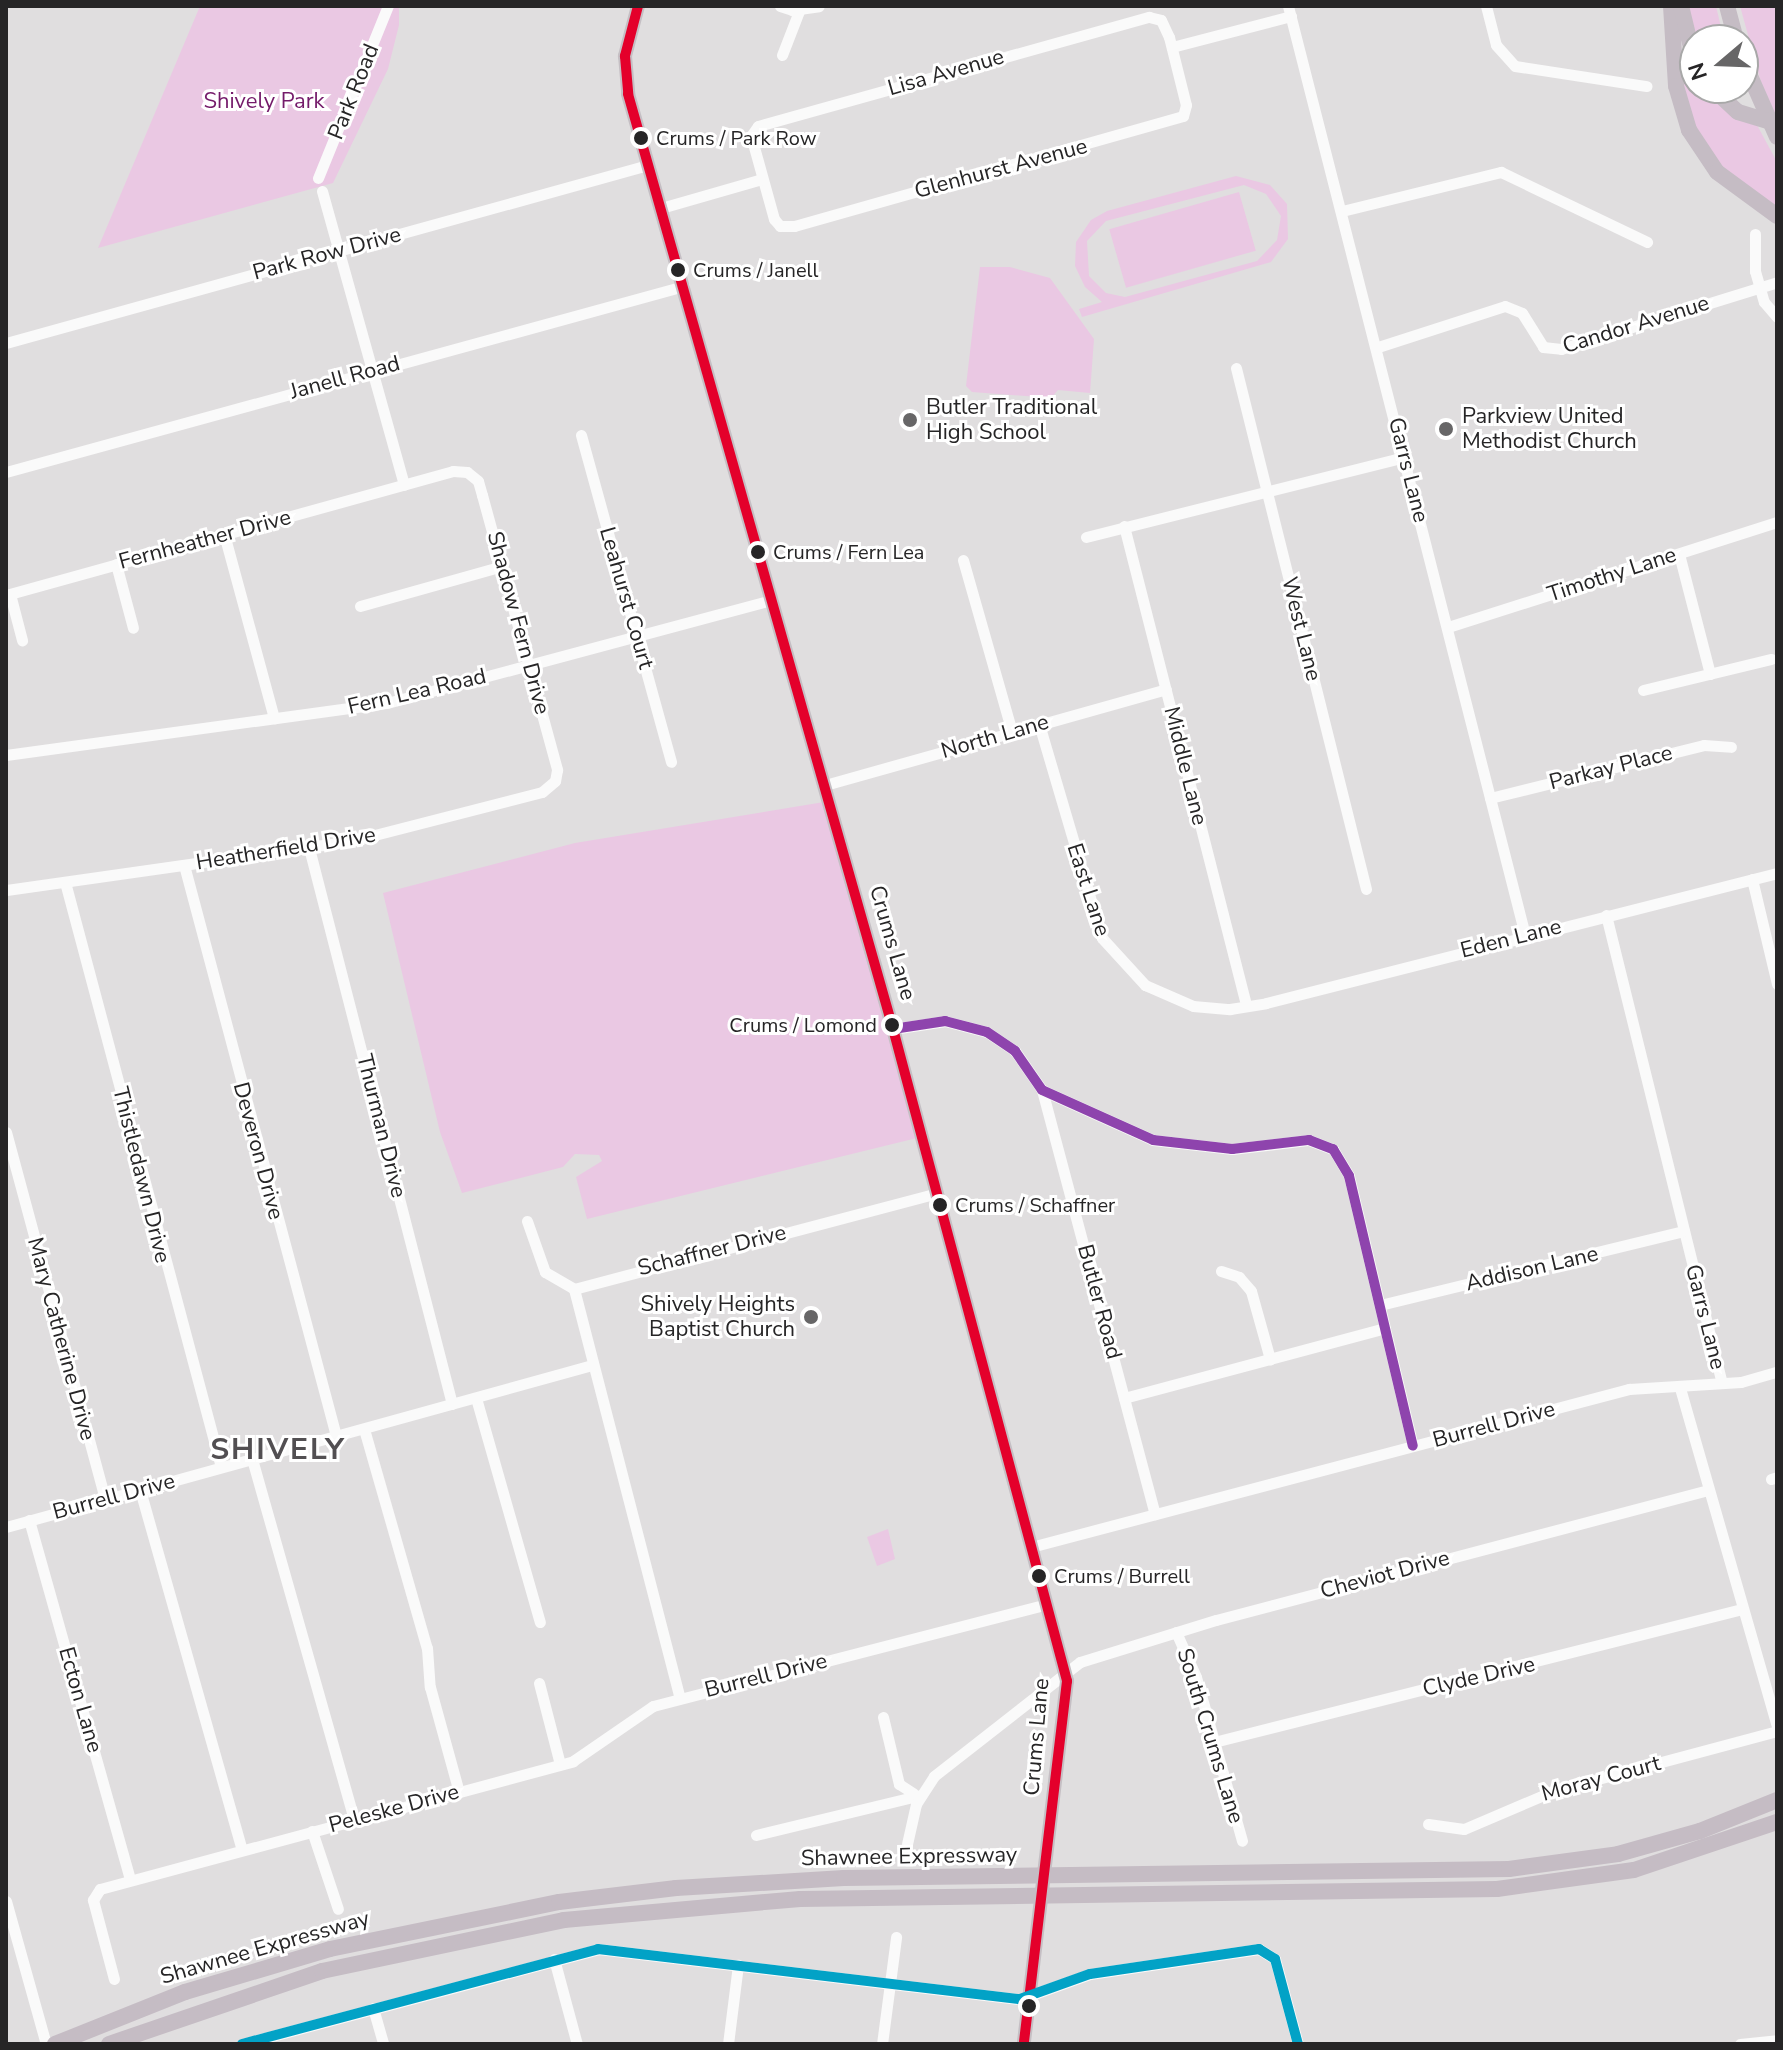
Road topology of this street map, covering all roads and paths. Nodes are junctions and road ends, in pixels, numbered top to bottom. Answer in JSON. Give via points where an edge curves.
{"nodes":[{"id":1,"x":388,"y":6,"type":"edge"},
{"id":2,"x":638,"y":6,"type":"edge"},
{"id":3,"x":780,"y":6,"type":"edge"},
{"id":4,"x":819,"y":6,"type":"edge"},
{"id":5,"x":1486,"y":6,"type":"edge"},
{"id":6,"x":1671,"y":6,"type":"edge"},
{"id":7,"x":800,"y":8,"type":"edge"},
{"id":8,"x":1290,"y":11,"type":"edge"},
{"id":9,"x":1172,"y":47,"type":"junction"},
{"id":10,"x":782,"y":55,"type":"dead end"},
{"id":11,"x":1646,"y":86,"type":"dead end"},
{"id":12,"x":1759,"y":99,"type":"edge"},
{"id":13,"x":1729,"y":104,"type":"edge"},
{"id":14,"x":1777,"y":123,"type":"edge"},
{"id":15,"x":1777,"y":137,"type":"edge"},
{"id":16,"x":648,"y":165,"type":"junction"},
{"id":17,"x":318,"y":178,"type":"dead end"},
{"id":18,"x":762,"y":179,"type":"junction"},
{"id":19,"x":322,"y":191,"type":"dead end"},
{"id":20,"x":661,"y":208,"type":"junction"},
{"id":21,"x":1342,"y":211,"type":"junction"},
{"id":22,"x":1777,"y":216,"type":"edge"},
{"id":23,"x":1755,"y":234,"type":"dead end"},
{"id":24,"x":1647,"y":242,"type":"dead end"},
{"id":25,"x":339,"y":251,"type":"junction"},
{"id":26,"x":1777,"y":282,"type":"edge"},
{"id":27,"x":684,"y":286,"type":"junction"},
{"id":28,"x":1760,"y":287,"type":"junction"},
{"id":29,"x":1777,"y":317,"type":"edge"},
{"id":30,"x":6,"y":343,"type":"edge"},
{"id":31,"x":1378,"y":347,"type":"junction"},
{"id":32,"x":1236,"y":368,"type":"dead end"},
{"id":33,"x":372,"y":371,"type":"junction"},
{"id":34,"x":581,"y":435,"type":"dead end"},
{"id":35,"x":1405,"y":457,"type":"junction"},
{"id":36,"x":6,"y":472,"type":"edge"},
{"id":37,"x":467,"y":472,"type":"joint"},
{"id":38,"x":404,"y":485,"type":"junction"},
{"id":39,"x":1266,"y":491,"type":"junction"},
{"id":40,"x":1777,"y":522,"type":"edge"},
{"id":41,"x":1124,"y":526,"type":"junction"},
{"id":42,"x":224,"y":534,"type":"junction"},
{"id":43,"x":1086,"y":537,"type":"dead end"},
{"id":44,"x":1679,"y":554,"type":"junction"},
{"id":45,"x":963,"y":560,"type":"dead end"},
{"id":46,"x":116,"y":564,"type":"junction"},
{"id":47,"x":502,"y":566,"type":"junction"},
{"id":48,"x":8,"y":594,"type":"edge"},
{"id":49,"x":772,"y":600,"type":"junction"},
{"id":50,"x":360,"y":606,"type":"dead end"},
{"id":51,"x":1448,"y":627,"type":"junction"},
{"id":52,"x":133,"y":628,"type":"dead end"},
{"id":53,"x":637,"y":637,"type":"junction"},
{"id":54,"x":22,"y":640,"type":"dead end"},
{"id":55,"x":1771,"y":659,"type":"dead end"},
{"id":56,"x":530,"y":665,"type":"junction"},
{"id":57,"x":1710,"y":674,"type":"junction"},
{"id":58,"x":1166,"y":689,"type":"junction"},
{"id":59,"x":1643,"y":690,"type":"dead end"},
{"id":60,"x":274,"y":718,"type":"junction"},
{"id":61,"x":1039,"y":724,"type":"junction"},
{"id":62,"x":1012,"y":732,"type":"junction"},
{"id":63,"x":1731,"y":747,"type":"dead end"},
{"id":64,"x":6,"y":755,"type":"edge"},
{"id":65,"x":671,"y":762,"type":"dead end"},
{"id":66,"x":556,"y":779,"type":"joint"},
{"id":67,"x":825,"y":785,"type":"junction"},
{"id":68,"x":1490,"y":798,"type":"junction"},
{"id":69,"x":309,"y":848,"type":"junction"},
{"id":70,"x":184,"y":865,"type":"junction"},
{"id":71,"x":1777,"y":873,"type":"edge"},
{"id":72,"x":1752,"y":879,"type":"junction"},
{"id":73,"x":65,"y":882,"type":"junction"},
{"id":74,"x":1366,"y":889,"type":"dead end"},
{"id":75,"x":6,"y":890,"type":"edge"},
{"id":76,"x":1606,"y":915,"type":"junction"},
{"id":77,"x":1525,"y":935,"type":"junction"},
{"id":78,"x":1777,"y":984,"type":"edge"},
{"id":79,"x":1246,"y":1006,"type":"junction"},
{"id":80,"x":893,"y":1029,"type":"junction"},
{"id":81,"x":1042,"y":1090,"type":"junction"},
{"id":82,"x":6,"y":1132,"type":"edge"},
{"id":83,"x":937,"y":1193,"type":"junction"},
{"id":84,"x":527,"y":1221,"type":"dead end"},
{"id":85,"x":1684,"y":1231,"type":"junction"},
{"id":86,"x":1221,"y":1271,"type":"dead end"},
{"id":87,"x":574,"y":1289,"type":"junction"},
{"id":88,"x":1380,"y":1305,"type":"junction"},
{"id":89,"x":1385,"y":1328,"type":"junction"},
{"id":90,"x":1270,"y":1359,"type":"junction"},
{"id":91,"x":592,"y":1365,"type":"junction"},
{"id":92,"x":1777,"y":1372,"type":"edge"},
{"id":93,"x":1722,"y":1383,"type":"junction"},
{"id":94,"x":1680,"y":1388,"type":"junction"},
{"id":95,"x":476,"y":1398,"type":"junction"},
{"id":96,"x":1124,"y":1398,"type":"junction"},
{"id":97,"x":452,"y":1404,"type":"junction"},
{"id":98,"x":364,"y":1429,"type":"junction"},
{"id":99,"x":336,"y":1436,"type":"junction"},
{"id":100,"x":1413,"y":1446,"type":"junction"},
{"id":101,"x":252,"y":1459,"type":"junction"},
{"id":102,"x":221,"y":1467,"type":"junction"},
{"id":103,"x":140,"y":1490,"type":"junction"},
{"id":104,"x":1708,"y":1490,"type":"junction"},
{"id":105,"x":105,"y":1499,"type":"junction"},
{"id":106,"x":1155,"y":1514,"type":"junction"},
{"id":107,"x":29,"y":1520,"type":"junction"},
{"id":108,"x":6,"y":1527,"type":"edge"},
{"id":109,"x":1031,"y":1547,"type":"junction"},
{"id":110,"x":1046,"y":1604,"type":"junction"},
{"id":111,"x":1742,"y":1609,"type":"junction"},
{"id":112,"x":540,"y":1622,"type":"dead end"},
{"id":113,"x":1176,"y":1632,"type":"junction"},
{"id":114,"x":1065,"y":1671,"type":"junction"},
{"id":115,"x":539,"y":1683,"type":"dead end"},
{"id":116,"x":1042,"y":1686,"type":"junction"},
{"id":117,"x":680,"y":1698,"type":"junction"},
{"id":118,"x":1067,"y":1698,"type":"junction"},
{"id":119,"x":883,"y":1717,"type":"dead end"},
{"id":120,"x":1777,"y":1729,"type":"edge"},
{"id":121,"x":1214,"y":1742,"type":"junction"},
{"id":122,"x":560,"y":1764,"type":"junction"},
{"id":123,"x":459,"y":1792,"type":"junction"},
{"id":124,"x":921,"y":1795,"type":"junction"},
{"id":125,"x":1774,"y":1801,"type":"edge"},
{"id":126,"x":354,"y":1820,"type":"junction"},
{"id":127,"x":1776,"y":1822,"type":"edge"},
{"id":128,"x":1428,"y":1824,"type":"dead end"},
{"id":129,"x":312,"y":1831,"type":"junction"},
{"id":130,"x":756,"y":1835,"type":"dead end"},
{"id":131,"x":1242,"y":1841,"type":"dead end"},
{"id":132,"x":907,"y":1844,"type":"dead end"},
{"id":133,"x":242,"y":1850,"type":"junction"},
{"id":134,"x":130,"y":1880,"type":"junction"},
{"id":135,"x":6,"y":1901,"type":"edge"},
{"id":136,"x":338,"y":1909,"type":"dead end"},
{"id":137,"x":896,"y":1937,"type":"dead end"},
{"id":138,"x":554,"y":1959,"type":"junction"},
{"id":139,"x":738,"y":1965,"type":"junction"},
{"id":140,"x":114,"y":1979,"type":"dead end"},
{"id":141,"x":890,"y":1983,"type":"junction"},
{"id":142,"x":1029,"y":1998,"type":"junction"},
{"id":143,"x":373,"y":2008,"type":"junction"},
{"id":144,"x":1777,"y":2040,"type":"edge"},
{"id":145,"x":46,"y":2044,"type":"edge"},
{"id":146,"x":55,"y":2044,"type":"edge"},
{"id":147,"x":109,"y":2044,"type":"edge"},
{"id":148,"x":242,"y":2044,"type":"edge"},
{"id":149,"x":383,"y":2044,"type":"edge"},
{"id":150,"x":577,"y":2044,"type":"edge"},
{"id":151,"x":728,"y":2044,"type":"edge"},
{"id":152,"x":882,"y":2044,"type":"edge"},
{"id":153,"x":1024,"y":2044,"type":"edge"},
{"id":154,"x":1298,"y":2044,"type":"edge"},
{"id":155,"x":1740,"y":2044,"type":"edge"}],
"edges":[{"from":1,"to":17,"type":"street","name":"Park Road"},
{"from":2,"to":16,"type":"main road","name":"Crums Lane","via":[[626,45],[625,76]]},
{"from":3,"to":7,"type":"street"},
{"from":4,"to":7,"type":"street"},
{"from":5,"to":11,"type":"street","via":[[1496,45],[1515,66]]},
{"from":6,"to":22,"type":"highway","via":[[1676,86],[1689,130],[1717,172]]},
{"from":7,"to":10,"type":"street"},
{"from":8,"to":9,"type":"street"},
{"from":8,"to":21,"type":"street","name":"Garrs Lane"},
{"from":9,"to":18,"type":"street","name":"Lisa Avenue","via":[[1161,20],[1149,17],[762,124],[751,136]]},
{"from":9,"to":18,"type":"street","name":"Glenhurst Avenue","via":[[1186,109],[1183,116],[1153,127],[787,227],[774,219]]},
{"from":12,"to":15,"type":"highway"},
{"from":13,"to":14,"type":"highway","via":[[1738,112]]},
{"from":16,"to":20,"type":"main road","name":"Crums Lane"},
{"from":16,"to":25,"type":"street","name":"Park Row Drive"},
{"from":18,"to":20,"type":"street"},
{"from":19,"to":25,"type":"street"},
{"from":20,"to":27,"type":"main road","name":"Crums Lane"},
{"from":21,"to":24,"type":"street","via":[[1501,172]]},
{"from":21,"to":31,"type":"street","name":"Garrs Lane"},
{"from":23,"to":28,"type":"street","via":[[1753,256]]},
{"from":25,"to":30,"type":"street","name":"Park Row Drive"},
{"from":25,"to":33,"type":"street"},
{"from":26,"to":28,"type":"street","name":"Candor Avenue"},
{"from":27,"to":33,"type":"street","name":"Janell Road"},
{"from":27,"to":49,"type":"main road","name":"Crums Lane"},
{"from":28,"to":29,"type":"street"},
{"from":28,"to":31,"type":"street","name":"Candor Avenue","via":[[1561,349],[1543,347],[1522,313],[1505,306]]},
{"from":31,"to":35,"type":"street","name":"Garrs Lane"},
{"from":32,"to":39,"type":"street","name":"West Lane"},
{"from":33,"to":36,"type":"street","name":"Janell Road"},
{"from":33,"to":38,"type":"street"},
{"from":34,"to":53,"type":"street","name":"Leahurst Court"},
{"from":35,"to":39,"type":"street"},
{"from":35,"to":51,"type":"street","name":"Garrs Lane"},
{"from":37,"to":38,"type":"street","name":"Fernheather Drive"},
{"from":37,"to":47,"type":"street","name":"Shadow Fern Drive","via":[[478,481]]},
{"from":38,"to":42,"type":"street","name":"Fernheather Drive"},
{"from":39,"to":41,"type":"street"},
{"from":39,"to":74,"type":"street","name":"West Lane"},
{"from":40,"to":44,"type":"street","name":"Timothy Lane"},
{"from":41,"to":43,"type":"street"},
{"from":41,"to":58,"type":"street","name":"Middle Lane"},
{"from":42,"to":46,"type":"street","name":"Fernheather Drive"},
{"from":42,"to":60,"type":"street"},
{"from":44,"to":51,"type":"street","name":"Timothy Lane"},
{"from":44,"to":57,"type":"street"},
{"from":45,"to":62,"type":"street"},
{"from":46,"to":48,"type":"street","name":"Fernheather Drive"},
{"from":46,"to":52,"type":"street"},
{"from":47,"to":50,"type":"street"},
{"from":47,"to":56,"type":"street","name":"Shadow Fern Drive"},
{"from":48,"to":54,"type":"street"},
{"from":49,"to":53,"type":"street","name":"Fern Lea Road"},
{"from":49,"to":67,"type":"main road","name":"Crums Lane"},
{"from":51,"to":68,"type":"street","name":"Garrs Lane"},
{"from":53,"to":56,"type":"street","name":"Fern Lea Road"},
{"from":53,"to":65,"type":"street","name":"Leahurst Court"},
{"from":55,"to":57,"type":"street"},
{"from":56,"to":60,"type":"street","name":"Fern Lea Road","via":[[395,702]]},
{"from":56,"to":66,"type":"street","name":"Shadow Fern Drive"},
{"from":57,"to":59,"type":"street"},
{"from":58,"to":61,"type":"street","name":"North Lane"},
{"from":58,"to":79,"type":"street","name":"Middle Lane"},
{"from":60,"to":64,"type":"street","name":"Fern Lea Road"},
{"from":61,"to":62,"type":"street","name":"North Lane"},
{"from":61,"to":79,"type":"street","name":"East Lane","via":[[1092,915],[1108,948],[1134,977],[1167,998],[1213,1009]]},
{"from":62,"to":67,"type":"street","name":"North Lane"},
{"from":63,"to":68,"type":"street","name":"Parkay Place","via":[[1704,745]]},
{"from":66,"to":69,"type":"street","name":"Heatherfield Drive","via":[[542,792]]},
{"from":67,"to":80,"type":"main road","name":"Crums Lane"},
{"from":68,"to":77,"type":"street","name":"Garrs Lane"},
{"from":69,"to":70,"type":"street","name":"Heatherfield Drive"},
{"from":69,"to":97,"type":"street","name":"Thurman Drive"},
{"from":70,"to":73,"type":"street","name":"Heatherfield Drive"},
{"from":70,"to":99,"type":"street","name":"Deveron Drive"},
{"from":71,"to":72,"type":"street","name":"Eden Lane"},
{"from":72,"to":76,"type":"street","name":"Eden Lane"},
{"from":72,"to":78,"type":"street"},
{"from":73,"to":75,"type":"street","name":"Heatherfield Drive"},
{"from":73,"to":102,"type":"street","name":"Thistledawn Drive"},
{"from":76,"to":77,"type":"street","name":"Eden Lane"},
{"from":76,"to":85,"type":"street","name":"Garrs Lane"},
{"from":77,"to":79,"type":"street","name":"Eden Lane"},
{"from":80,"to":81,"type":"street","via":[[945,1021],[977,1027],[1015,1051]]},
{"from":80,"to":83,"type":"main road","name":"Crums Lane"},
{"from":81,"to":88,"type":"street","via":[[1120,1129],[1170,1144],[1232,1149],[1301,1139],[1327,1145],[1347,1167]]},
{"from":81,"to":96,"type":"street","name":"Butler Road"},
{"from":82,"to":105,"type":"street","name":"Mary Catherine Drive"},
{"from":83,"to":87,"type":"street","name":"Schaffner Drive"},
{"from":83,"to":109,"type":"main road","name":"Crums Lane"},
{"from":84,"to":87,"type":"street","via":[[545,1272]]},
{"from":85,"to":88,"type":"street","name":"Addison Lane"},
{"from":85,"to":93,"type":"street","name":"Garrs Lane"},
{"from":86,"to":90,"type":"street","via":[[1239,1277],[1251,1291]]},
{"from":87,"to":91,"type":"street","name":"Burrell Drive"},
{"from":88,"to":89,"type":"street"},
{"from":89,"to":90,"type":"street"},
{"from":89,"to":100,"type":"street"},
{"from":90,"to":96,"type":"street"},
{"from":91,"to":95,"type":"street","name":"Burrell Drive"},
{"from":91,"to":117,"type":"street","name":"Burrell Drive"},
{"from":92,"to":93,"type":"street"},
{"from":93,"to":94,"type":"street","name":"Garrs Lane"},
{"from":94,"to":100,"type":"street","name":"Burrell Drive","via":[[1629,1389]]},
{"from":94,"to":104,"type":"street","name":"Garrs Lane"},
{"from":95,"to":97,"type":"street","name":"Burrell Drive"},
{"from":95,"to":112,"type":"street"},
{"from":96,"to":106,"type":"street","name":"Butler Road"},
{"from":97,"to":98,"type":"street","name":"Burrell Drive"},
{"from":98,"to":99,"type":"street","name":"Burrell Drive"},
{"from":98,"to":123,"type":"street","via":[[427,1648],[430,1687]]},
{"from":99,"to":101,"type":"street","name":"Burrell Drive"},
{"from":100,"to":106,"type":"street","name":"Burrell Drive"},
{"from":101,"to":102,"type":"street","name":"Burrell Drive"},
{"from":101,"to":126,"type":"street"},
{"from":102,"to":103,"type":"street","name":"Burrell Drive"},
{"from":103,"to":105,"type":"street","name":"Burrell Drive"},
{"from":103,"to":133,"type":"street"},
{"from":104,"to":111,"type":"street","name":"Garrs Lane"},
{"from":104,"to":113,"type":"street","name":"Cheviot Drive"},
{"from":105,"to":107,"type":"street","name":"Burrell Drive"},
{"from":106,"to":109,"type":"street","name":"Burrell Drive"},
{"from":107,"to":108,"type":"street","name":"Burrell Drive"},
{"from":107,"to":134,"type":"street","name":"Ecton Lane"},
{"from":109,"to":110,"type":"main road","name":"Crums Lane"},
{"from":110,"to":114,"type":"main road","name":"Crums Lane"},
{"from":110,"to":117,"type":"street","name":"Burrell Drive"},
{"from":111,"to":120,"type":"street","name":"Garrs Lane"},
{"from":111,"to":121,"type":"street","name":"Clyde Drive"},
{"from":113,"to":114,"type":"street","name":"Cheviot Drive"},
{"from":113,"to":121,"type":"street","name":"South Crums Lane","via":[[1196,1677]]},
{"from":114,"to":116,"type":"street","name":"Cheviot Drive"},
{"from":114,"to":118,"type":"main road","name":"Crums Lane"},
{"from":115,"to":122,"type":"street"},
{"from":116,"to":118,"type":"street"},
{"from":116,"to":124,"type":"street","name":"Cheviot Drive","via":[[959,1753]]},
{"from":117,"to":122,"type":"street","name":"Peleske Drive","via":[[637,1713],[595,1749]]},
{"from":118,"to":142,"type":"main road","name":"Crums Lane"},
{"from":119,"to":124,"type":"street","via":[[899,1784]]},
{"from":120,"to":128,"type":"street","name":"Moray Court","via":[[1553,1791],[1464,1829]]},
{"from":121,"to":131,"type":"street","name":"South Crums Lane"},
{"from":122,"to":123,"type":"street","name":"Peleske Drive"},
{"from":123,"to":126,"type":"street","name":"Peleske Drive"},
{"from":124,"to":130,"type":"street"},
{"from":124,"to":132,"type":"street"},
{"from":125,"to":146,"type":"highway","name":"Shawnee Expressway","via":[[1670,1840],[1531,1867],[738,1883],[500,1912],[260,1969]]},
{"from":126,"to":129,"type":"street","name":"Peleske Drive"},
{"from":127,"to":147,"type":"highway","name":"Shawnee Expressway","via":[[1672,1859],[1549,1885],[1457,1891],[735,1902],[520,1927],[322,1971]]},
{"from":129,"to":133,"type":"street","name":"Peleske Drive"},
{"from":129,"to":136,"type":"street"},
{"from":133,"to":134,"type":"street","name":"Peleske Drive"},
{"from":134,"to":140,"type":"street","name":"Peleske Drive","via":[[95,1892]]},
{"from":135,"to":145,"type":"street"},
{"from":137,"to":141,"type":"street"},
{"from":138,"to":139,"type":"street","via":[[598,1949]]},
{"from":138,"to":143,"type":"street"},
{"from":138,"to":150,"type":"street"},
{"from":139,"to":141,"type":"street"},
{"from":139,"to":151,"type":"street"},
{"from":141,"to":142,"type":"street"},
{"from":141,"to":152,"type":"street"},
{"from":142,"to":153,"type":"main road","name":"Crums Lane"},
{"from":142,"to":154,"type":"street","via":[[1090,1974],[1267,1951],[1278,1968]]},
{"from":143,"to":148,"type":"street"},
{"from":143,"to":149,"type":"street"},
{"from":144,"to":155,"type":"street"}]}
